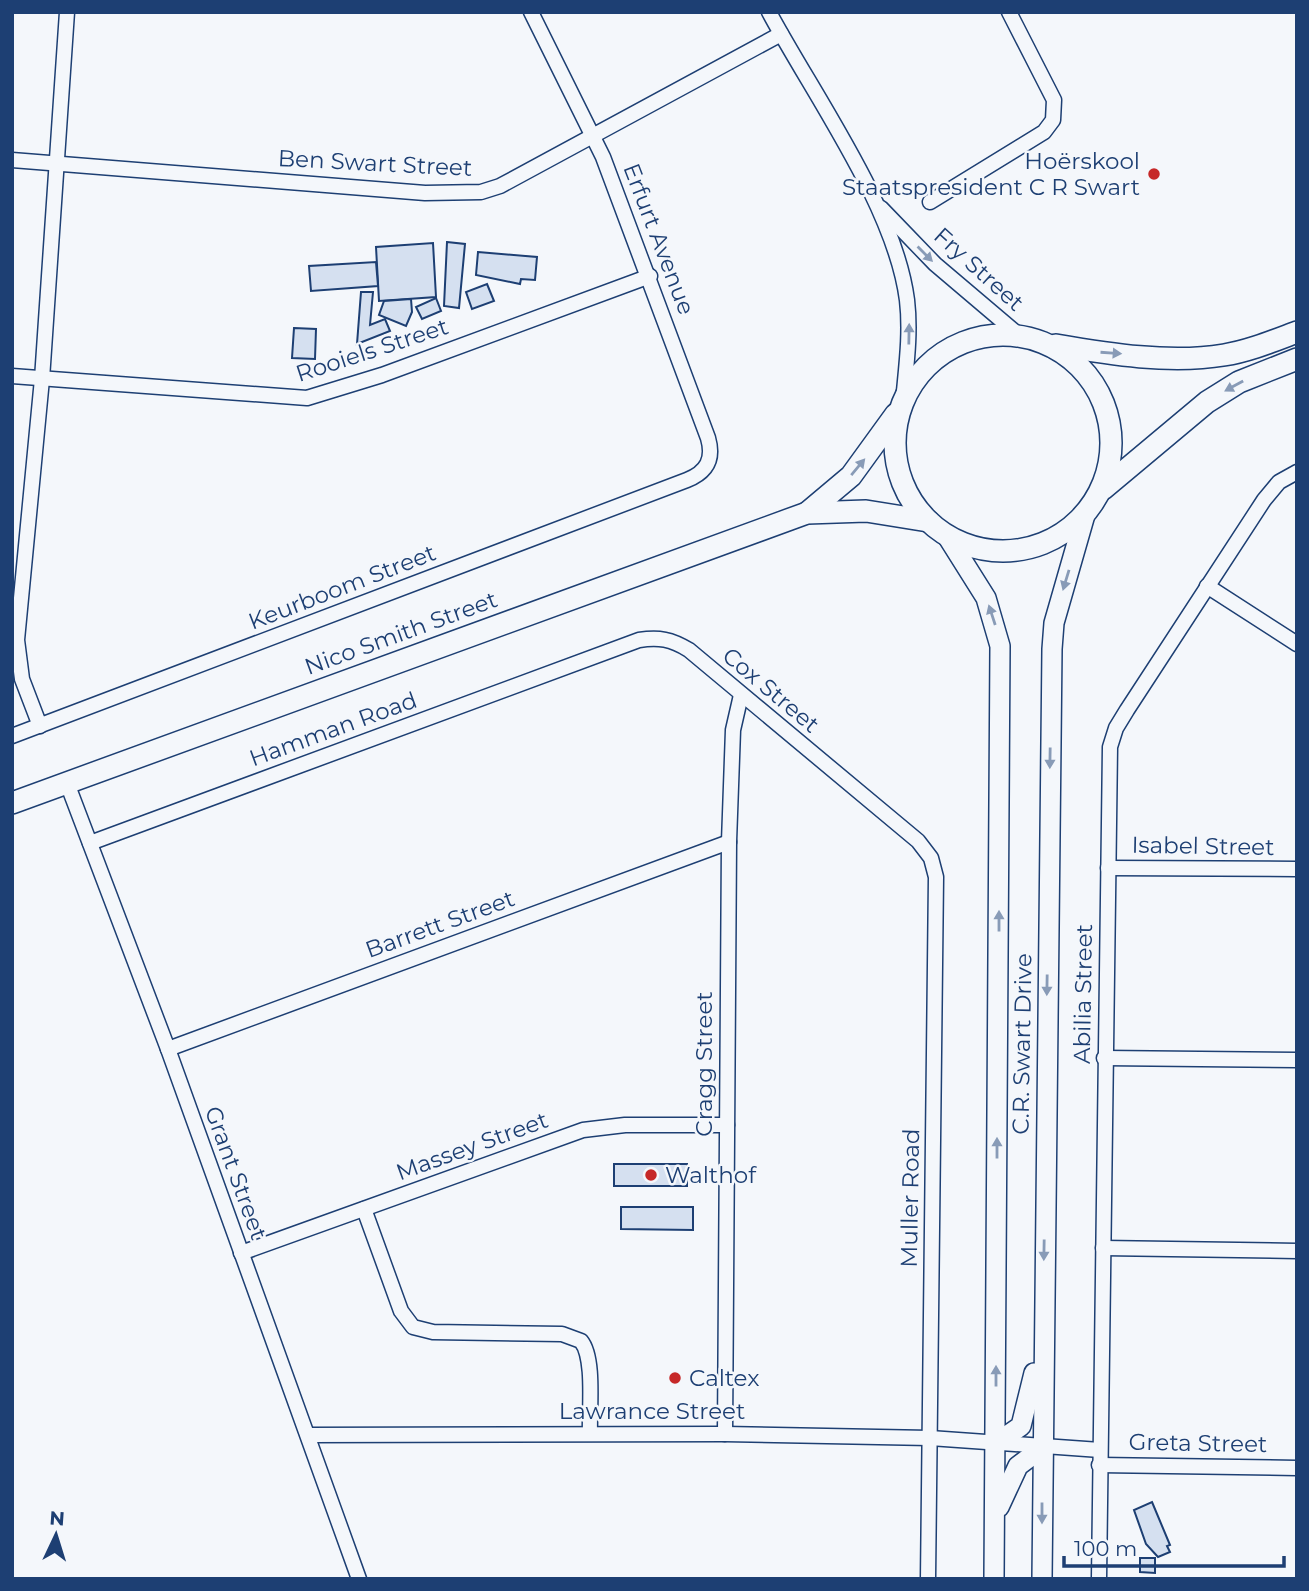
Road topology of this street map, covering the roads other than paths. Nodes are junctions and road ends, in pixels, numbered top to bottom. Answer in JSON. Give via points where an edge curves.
{"nodes":[{"id":1,"x":67,"y":12,"type":"edge"},
{"id":2,"x":531,"y":12,"type":"edge"},
{"id":3,"x":769,"y":12,"type":"edge"},
{"id":4,"x":1009,"y":12,"type":"edge"},
{"id":5,"x":781,"y":34,"type":"junction"},
{"id":6,"x":594,"y":135,"type":"junction"},
{"id":7,"x":12,"y":160,"type":"edge"},
{"id":8,"x":58,"y":164,"type":"junction"},
{"id":9,"x":930,"y":202,"type":"dead end"},
{"id":10,"x":877,"y":205,"type":"junction"},
{"id":11,"x":650,"y":276,"type":"junction"},
{"id":12,"x":1297,"y":332,"type":"edge"},
{"id":13,"x":1021,"y":337,"type":"junction"},
{"id":14,"x":1044,"y":343,"type":"junction"},
{"id":15,"x":1297,"y":359,"type":"edge"},
{"id":16,"x":12,"y":376,"type":"edge"},
{"id":17,"x":42,"y":379,"type":"junction"},
{"id":18,"x":902,"y":404,"type":"junction"},
{"id":19,"x":1297,"y":472,"type":"edge"},
{"id":20,"x":687,"y":480,"type":"joint"},
{"id":21,"x":1101,"y":491,"type":"junction"},
{"id":22,"x":807,"y":513,"type":"junction"},
{"id":23,"x":1085,"y":515,"type":"junction"},
{"id":24,"x":928,"y":521,"type":"junction"},
{"id":25,"x":947,"y":536,"type":"junction"},
{"id":26,"x":17,"y":586,"type":"edge"},
{"id":27,"x":1207,"y":586,"type":"junction"},
{"id":28,"x":1297,"y":644,"type":"edge"},
{"id":29,"x":592,"y":658,"type":"joint"},
{"id":30,"x":741,"y":695,"type":"junction"},
{"id":31,"x":40,"y":726,"type":"junction"},
{"id":32,"x":12,"y":736,"type":"edge"},
{"id":33,"x":67,"y":783,"type":"junction"},
{"id":34,"x":12,"y":803,"type":"edge"},
{"id":35,"x":904,"y":829,"type":"joint"},
{"id":36,"x":729,"y":842,"type":"junction"},
{"id":37,"x":90,"y":843,"type":"junction"},
{"id":38,"x":1108,"y":867,"type":"junction"},
{"id":39,"x":1297,"y":869,"type":"edge"},
{"id":40,"x":168,"y":1049,"type":"junction"},
{"id":41,"x":1104,"y":1058,"type":"junction"},
{"id":42,"x":1297,"y":1060,"type":"edge"},
{"id":43,"x":727,"y":1125,"type":"junction"},
{"id":44,"x":364,"y":1209,"type":"junction"},
{"id":45,"x":1103,"y":1248,"type":"junction"},
{"id":46,"x":1297,"y":1251,"type":"edge"},
{"id":47,"x":241,"y":1253,"type":"junction"},
{"id":48,"x":1043,"y":1349,"type":"junction"},
{"id":49,"x":590,"y":1433,"type":"junction"},
{"id":50,"x":725,"y":1434,"type":"junction"},
{"id":51,"x":308,"y":1435,"type":"junction"},
{"id":52,"x":930,"y":1438,"type":"junction"},
{"id":53,"x":995,"y":1444,"type":"junction"},
{"id":54,"x":1042,"y":1448,"type":"junction"},
{"id":55,"x":1100,"y":1457,"type":"junction"},
{"id":56,"x":1297,"y":1468,"type":"edge"},
{"id":57,"x":994,"y":1516,"type":"junction"},
{"id":58,"x":359,"y":1579,"type":"edge"},
{"id":59,"x":928,"y":1579,"type":"edge"},
{"id":60,"x":994,"y":1579,"type":"edge"},
{"id":61,"x":1042,"y":1579,"type":"edge"},
{"id":62,"x":1099,"y":1579,"type":"edge"}],
"edges":[{"from":1,"to":8,"type":"street"},
{"from":2,"to":6,"type":"street","name":"Erfurt Avenue"},
{"from":3,"to":5,"type":"street","name":"Fry Street"},
{"from":4,"to":9,"type":"street","via":[[1054,100],[1053,120],[1044,132]]},
{"from":5,"to":6,"type":"street","name":"Ben Swart Street"},
{"from":5,"to":10,"type":"street","name":"Fry Street"},
{"from":6,"to":8,"type":"street","name":"Ben Swart Street","via":[[500,186],[468,193]]},
{"from":6,"to":11,"type":"street","name":"Erfurt Avenue"},
{"from":7,"to":8,"type":"street","name":"Ben Swart Street"},
{"from":8,"to":17,"type":"street"},
{"from":10,"to":13,"type":"street","name":"Fry Street","one_way":true,"via":[[944,272]]},
{"from":18,"to":10,"type":"street","name":"Fry Street","one_way":true,"via":[[909,336],[907,301],[900,265]]},
{"from":11,"to":17,"type":"street","name":"Rooiels Street","via":[[307,398]]},
{"from":11,"to":20,"type":"street","name":"Erfurt Avenue","via":[[710,446],[706,468]]},
{"from":14,"to":12,"type":"main road","one_way":true,"via":[[1108,353],[1212,357]]},
{"from":13,"to":14,"type":"main road"},
{"from":13,"to":18,"type":"main road","via":[[984,337],[953,348],[921,373]]},
{"from":14,"to":21,"type":"main road","via":[[1080,366],[1105,406],[1112,449]]},
{"from":15,"to":21,"type":"main road","one_way":true,"via":[[1250,377],[1207,402]]},
{"from":16,"to":17,"type":"street","name":"Rooiels Street"},
{"from":17,"to":26,"type":"street"},
{"from":22,"to":18,"type":"main road","name":"Nico Smith Street","one_way":true,"via":[[856,470]]},
{"from":18,"to":24,"type":"main road","via":[[895,432],[897,467],[909,496]]},
{"from":19,"to":27,"type":"street","name":"Abilia Street","via":[[1271,489]]},
{"from":20,"to":31,"type":"street","name":"Keurboom Street"},
{"from":21,"to":23,"type":"main road"},
{"from":22,"to":24,"type":"main road","name":"Nico Smith Street","via":[[866,511]]},
{"from":22,"to":33,"type":"main road","name":"Nico Smith Street"},
{"from":23,"to":25,"type":"main road","via":[[1059,536],[1022,550],[979,548]]},
{"from":23,"to":48,"type":"main road","name":"C.R. Swart Drive","one_way":true,"via":[[1052,634]]},
{"from":24,"to":25,"type":"main road"},
{"from":53,"to":25,"type":"main road","name":"C.R. Swart Drive","one_way":true,"via":[[1000,646],[986,598]]},
{"from":26,"to":31,"type":"street","via":[[18,661]]},
{"from":27,"to":28,"type":"street"},
{"from":27,"to":38,"type":"street","name":"Abilia Street","via":[[1112,736],[1107,785]]},
{"from":29,"to":30,"type":"street","name":"Cox Street","via":[[639,640],[665,639],[689,650]]},
{"from":29,"to":37,"type":"street","name":"Hamman Road"},
{"from":30,"to":35,"type":"street","name":"Cox Street"},
{"from":30,"to":36,"type":"street","name":"Cragg Street","via":[[733,730]]},
{"from":31,"to":32,"type":"street","name":"Keurboom Street"},
{"from":33,"to":34,"type":"main road","name":"Nico Smith Street"},
{"from":33,"to":37,"type":"street","name":"Grant Street"},
{"from":35,"to":52,"type":"street","name":"Muller Road","via":[[927,851],[936,877]]},
{"from":36,"to":40,"type":"street","name":"Barrett Street"},
{"from":36,"to":43,"type":"street","name":"Cragg Street"},
{"from":37,"to":40,"type":"street","name":"Grant Street"},
{"from":38,"to":39,"type":"street","name":"Isabel Street"},
{"from":38,"to":41,"type":"street","name":"Abilia Street"},
{"from":40,"to":47,"type":"street","name":"Grant Street"},
{"from":41,"to":42,"type":"street"},
{"from":41,"to":45,"type":"street","name":"Abilia Street"},
{"from":43,"to":44,"type":"street","name":"Massey Street","via":[[648,1124],[583,1130]]},
{"from":43,"to":50,"type":"street","name":"Cragg Street"},
{"from":44,"to":47,"type":"street","name":"Massey Street"},
{"from":44,"to":49,"type":"street","via":[[401,1311],[413,1327],[433,1332],[562,1334],[581,1341],[587,1350]]},
{"from":45,"to":46,"type":"street"},
{"from":45,"to":55,"type":"street","name":"Abilia Street"},
{"from":47,"to":51,"type":"street","name":"Grant Street"},
{"from":48,"to":53,"type":"main road","via":[[1021,1426]]},
{"from":48,"to":54,"type":"main road","name":"C.R. Swart Drive"},
{"from":49,"to":50,"type":"street","name":"Lawrance Street"},
{"from":49,"to":51,"type":"street","name":"Lawrance Street"},
{"from":50,"to":52,"type":"street","name":"Lawrance Street"},
{"from":51,"to":58,"type":"street","name":"Grant Street"},
{"from":52,"to":53,"type":"street","name":"Lawrance Street"},
{"from":52,"to":59,"type":"street","name":"Muller Road"},
{"from":53,"to":54,"type":"street","name":"Greta Street"},
{"from":53,"to":57,"type":"main road","name":"C.R. Swart Drive"},
{"from":54,"to":55,"type":"street","name":"Greta Street"},
{"from":54,"to":57,"type":"main road","via":[[1018,1466]]},
{"from":54,"to":61,"type":"main road","name":"C.R. Swart Drive","one_way":true},
{"from":55,"to":56,"type":"street","name":"Greta Street"},
{"from":55,"to":62,"type":"street","name":"Abilia Street"},
{"from":57,"to":60,"type":"main road","name":"C.R. Swart Drive"}]}
